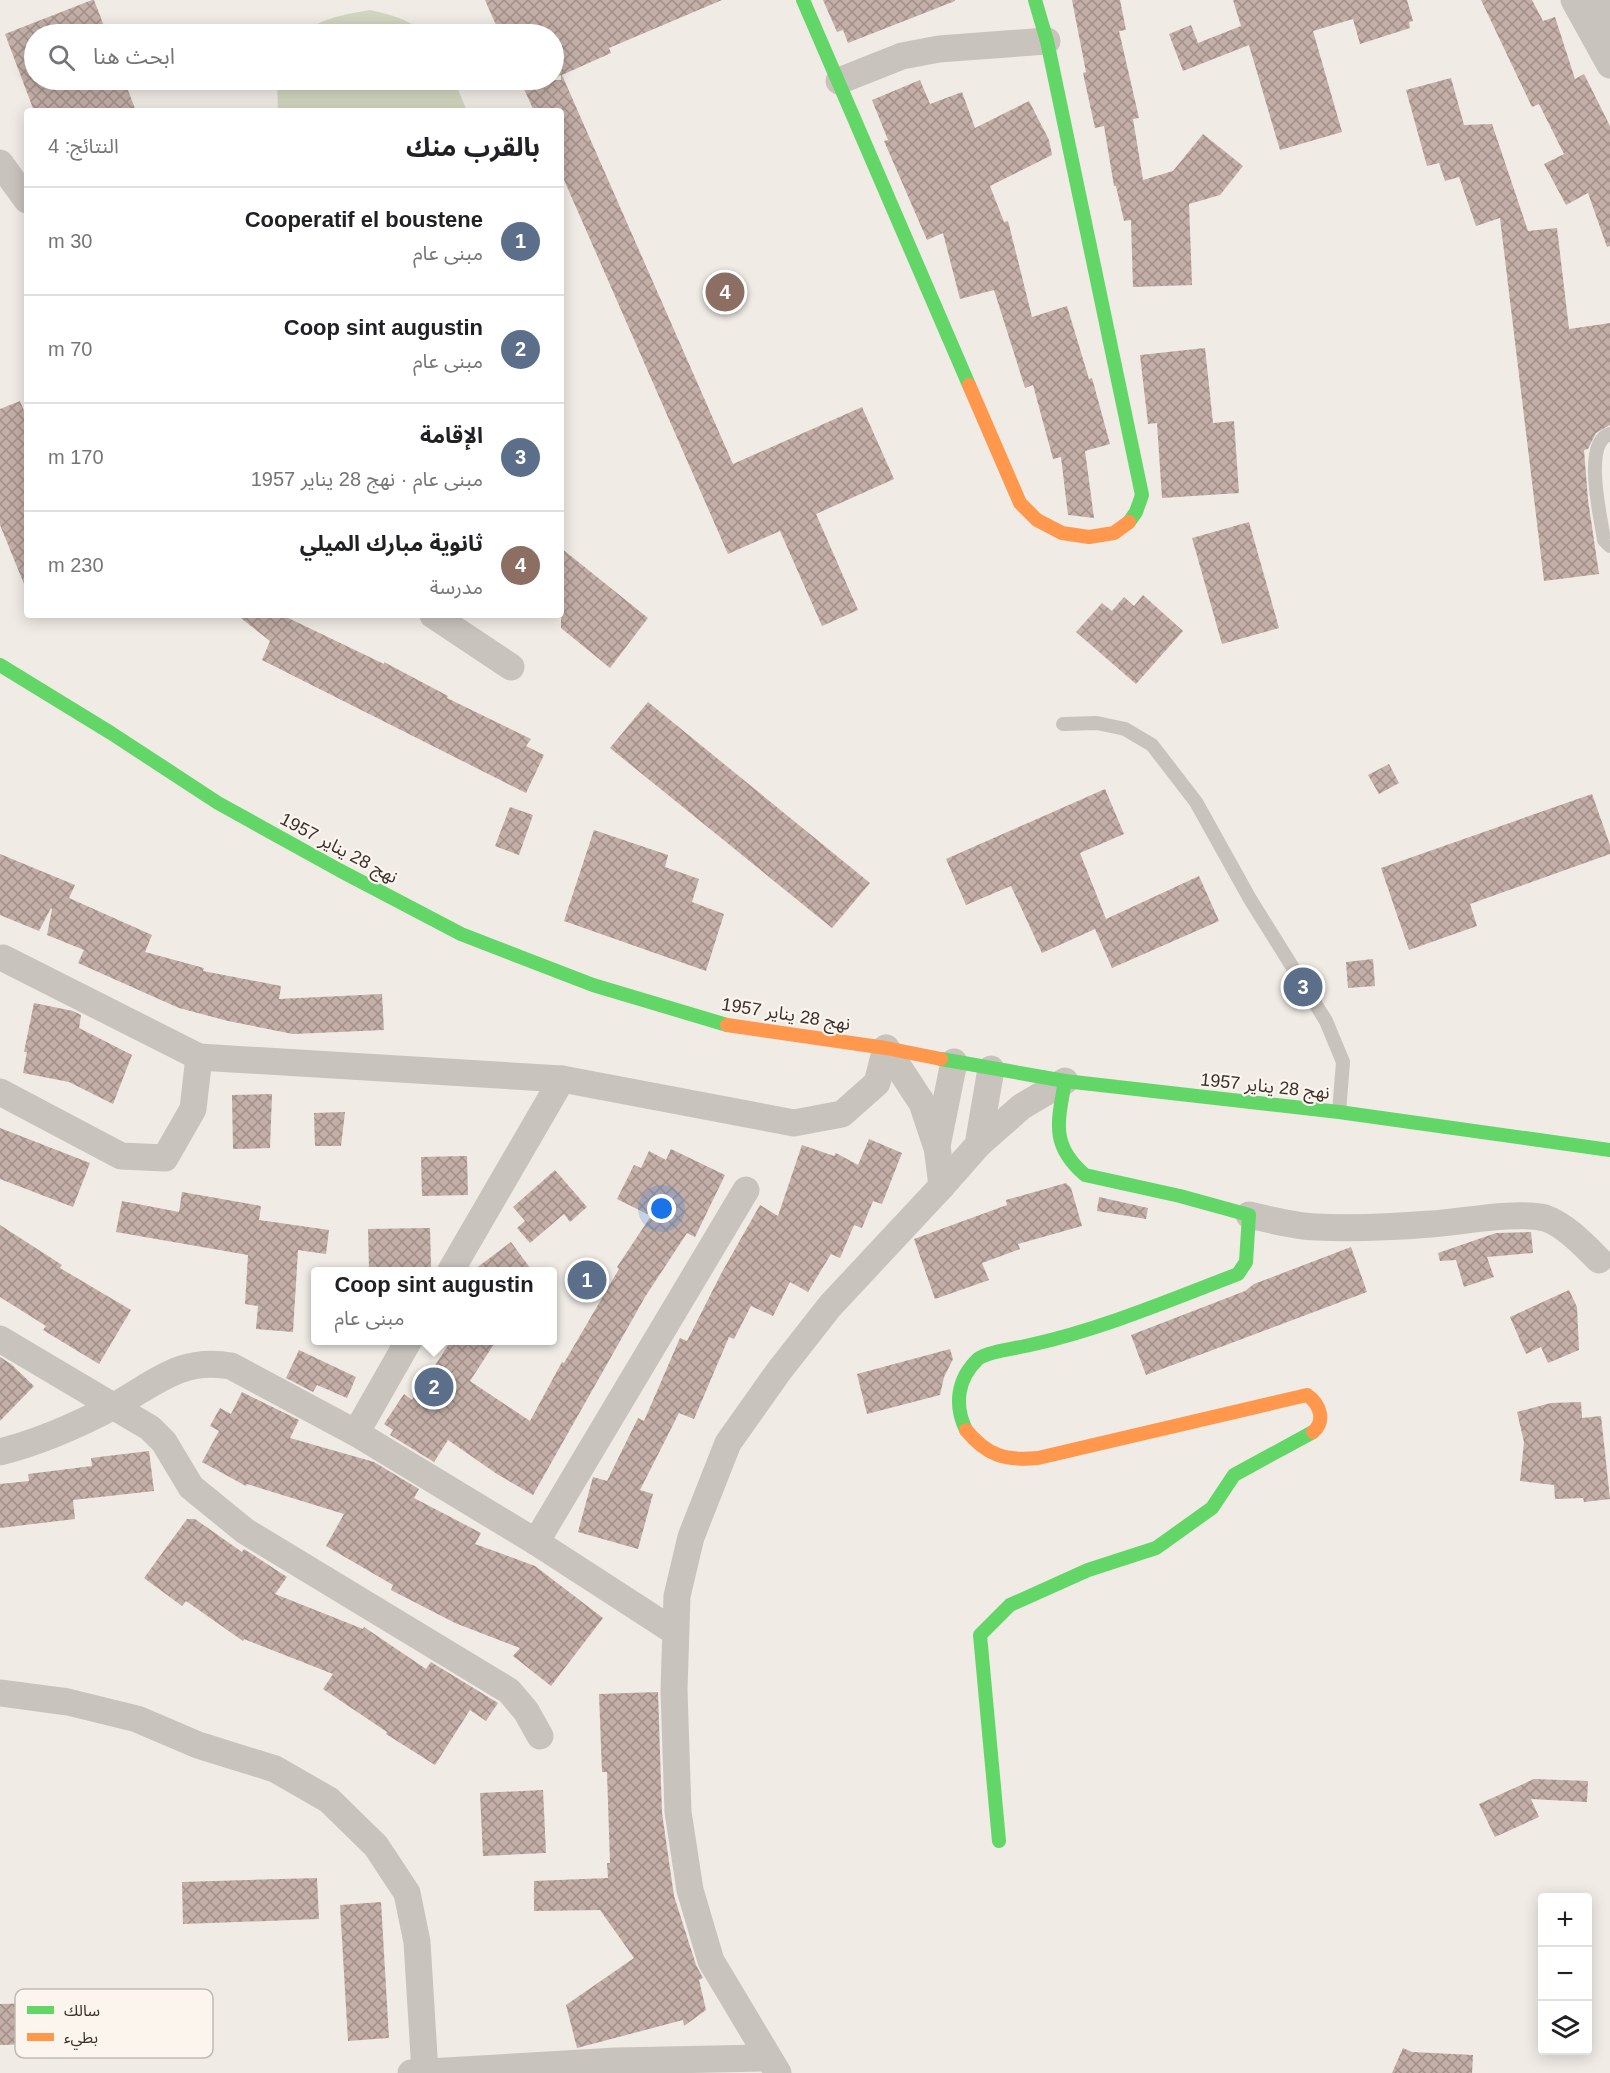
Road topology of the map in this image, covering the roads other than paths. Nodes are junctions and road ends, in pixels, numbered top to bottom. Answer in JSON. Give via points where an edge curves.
{"nodes":[{"id":1,"x":803,"y":0,"type":"edge"},
{"id":2,"x":1035,"y":0,"type":"edge"},
{"id":3,"x":1574,"y":0,"type":"edge"},
{"id":4,"x":1600,"y":0,"type":"edge"},
{"id":5,"x":1610,"y":39,"type":"edge"},
{"id":6,"x":1047,"y":41,"type":"junction"},
{"id":7,"x":1610,"y":65,"type":"edge"},
{"id":8,"x":839,"y":81,"type":"junction"},
{"id":9,"x":0,"y":162,"type":"edge"},
{"id":10,"x":24,"y":196,"type":"edge"},
{"id":11,"x":1610,"y":434,"type":"edge"},
{"id":12,"x":1610,"y":546,"type":"edge"},
{"id":13,"x":438,"y":618,"type":"edge"},
{"id":14,"x":0,"y":665,"type":"edge"},
{"id":15,"x":511,"y":667,"type":"dead end"},
{"id":16,"x":1063,"y":724,"type":"dead end"},
{"id":17,"x":3,"y":958,"type":"dead end"},
{"id":18,"x":886,"y":1048,"type":"junction"},
{"id":19,"x":199,"y":1057,"type":"junction"},
{"id":20,"x":954,"y":1062,"type":"junction"},
{"id":21,"x":992,"y":1069,"type":"junction"},
{"id":22,"x":562,"y":1079,"type":"junction"},
{"id":23,"x":1065,"y":1081,"type":"junction"},
{"id":24,"x":0,"y":1092,"type":"edge"},
{"id":25,"x":1339,"y":1112,"type":"junction"},
{"id":26,"x":978,"y":1145,"type":"junction"},
{"id":27,"x":937,"y":1146,"type":"junction"},
{"id":28,"x":1610,"y":1150,"type":"edge"},
{"id":29,"x":942,"y":1186,"type":"junction"},
{"id":30,"x":746,"y":1190,"type":"dead end"},
{"id":31,"x":1249,"y":1215,"type":"junction"},
{"id":32,"x":1599,"y":1260,"type":"dead end"},
{"id":33,"x":453,"y":1267,"type":"edge"},
{"id":34,"x":0,"y":1340,"type":"edge"},
{"id":35,"x":408,"y":1345,"type":"edge"},
{"id":36,"x":111,"y":1407,"type":"junction"},
{"id":37,"x":356,"y":1432,"type":"junction"},
{"id":38,"x":0,"y":1452,"type":"edge"},
{"id":39,"x":536,"y":1542,"type":"junction"},
{"id":40,"x":675,"y":1632,"type":"junction"},
{"id":41,"x":0,"y":1693,"type":"edge"},
{"id":42,"x":540,"y":1736,"type":"dead end"},
{"id":43,"x":999,"y":1842,"type":"dead end"},
{"id":44,"x":773,"y":2066,"type":"edge"},
{"id":45,"x":425,"y":2072,"type":"edge"},
{"id":46,"x":411,"y":2073,"type":"edge"}],
"edges":[{"from":1,"to":8,"type":"street"},
{"from":2,"to":6,"type":"street"},
{"from":3,"to":7,"type":"street"},
{"from":4,"to":5,"type":"street"},
{"from":6,"to":8,"type":"street","via":[[939,49],[902,56]]},
{"from":6,"to":8,"type":"street","via":[[1142,495],[1133,518],[1116,532],[1093,538],[1041,523],[1020,502]]},
{"from":9,"to":10,"type":"street"},
{"from":11,"to":12,"type":"lane","via":[[1599,443],[1594,465],[1604,540]]},
{"from":13,"to":15,"type":"street"},
{"from":14,"to":18,"type":"street","name":"نهج 28 يناير 1957","via":[[218,803],[461,934],[593,985],[730,1026]]},
{"from":16,"to":25,"type":"lane","via":[[1097,723],[1125,729],[1152,745],[1196,802],[1250,900],[1326,1021],[1343,1062]]},
{"from":17,"to":19,"type":"street"},
{"from":18,"to":20,"type":"street","name":"نهج 28 يناير 1957"},
{"from":18,"to":22,"type":"street","via":[[877,1083],[842,1114],[794,1123]]},
{"from":18,"to":27,"type":"street","via":[[922,1103]]},
{"from":19,"to":22,"type":"street"},
{"from":19,"to":24,"type":"street","via":[[193,1109],[165,1158],[121,1156]]},
{"from":20,"to":21,"type":"street","name":"نهج 28 يناير 1957"},
{"from":20,"to":27,"type":"street"},
{"from":21,"to":23,"type":"street","name":"نهج 28 يناير 1957"},
{"from":21,"to":26,"type":"street"},
{"from":22,"to":33,"type":"street"},
{"from":23,"to":25,"type":"street","name":"نهج 28 يناير 1957"},
{"from":23,"to":26,"type":"street","via":[[1021,1107]]},
{"from":23,"to":31,"type":"street","via":[[1059,1141],[1069,1161],[1085,1175]]},
{"from":25,"to":28,"type":"street","name":"نهج 28 يناير 1957"},
{"from":26,"to":29,"type":"street"},
{"from":27,"to":29,"type":"street"},
{"from":29,"to":40,"type":"street","via":[[830,1305],[728,1443],[691,1537],[677,1596]]},
{"from":30,"to":39,"type":"street"},
{"from":31,"to":32,"type":"street","via":[[1316,1227],[1545,1218],[1570,1233]]},
{"from":31,"to":43,"type":"street","via":[[1246,1262],[1238,1274],[1127,1317],[980,1357],[960,1386],[958,1410],[978,1443],[1006,1458],[1022,1460],[1307,1395],[1320,1410],[1316,1430],[1234,1475],[1212,1508],[1156,1548],[1088,1569],[1010,1605],[980,1635]]},
{"from":34,"to":36,"type":"street"},
{"from":35,"to":37,"type":"street"},
{"from":36,"to":37,"type":"street","via":[[182,1368],[215,1363],[231,1366]]},
{"from":36,"to":38,"type":"street","via":[[34,1443]]},
{"from":36,"to":42,"type":"street","via":[[150,1428],[164,1442],[191,1487],[245,1531],[509,1691]]},
{"from":37,"to":39,"type":"street"},
{"from":39,"to":40,"type":"street"},
{"from":40,"to":44,"type":"street","via":[[678,1812],[690,1890],[711,1961]]},
{"from":41,"to":45,"type":"street","via":[[68,1702],[136,1719],[198,1745],[275,1769],[329,1800],[376,1846],[407,1893],[417,1942]]},
{"from":44,"to":45,"type":"street","via":[[616,2061]]},
{"from":45,"to":46,"type":"street"}]}
